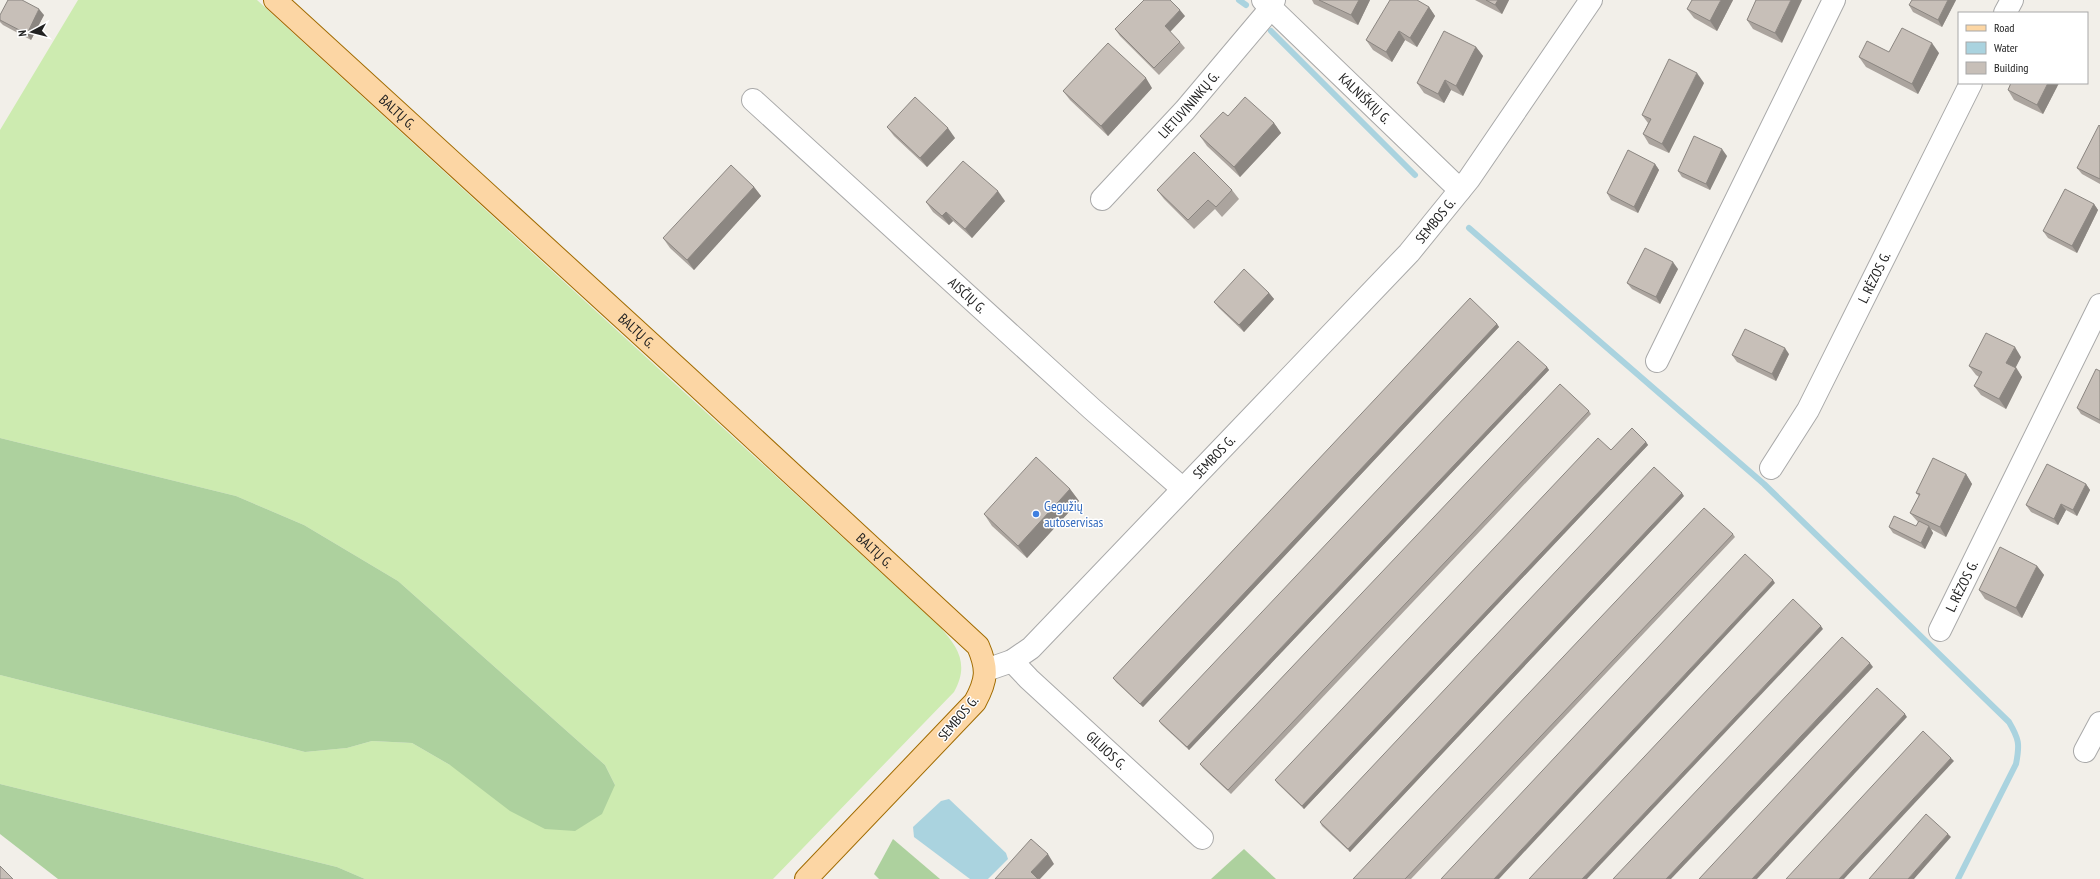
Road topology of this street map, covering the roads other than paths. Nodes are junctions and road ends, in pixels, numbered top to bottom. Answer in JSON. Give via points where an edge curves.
{"nodes":[{"id":1,"x":275,"y":0,"type":"edge"},
{"id":2,"x":1591,"y":0,"type":"edge"},
{"id":3,"x":1834,"y":0,"type":"edge"},
{"id":4,"x":2012,"y":0,"type":"edge"},
{"id":5,"x":1269,"y":2,"type":"edge"},
{"id":6,"x":2006,"y":12,"type":"edge"},
{"id":7,"x":1971,"y":84,"type":"edge"},
{"id":8,"x":753,"y":100,"type":"dead end"},
{"id":9,"x":1460,"y":190,"type":"junction"},
{"id":10,"x":1102,"y":199,"type":"dead end"},
{"id":11,"x":2100,"y":306,"type":"edge"},
{"id":12,"x":1657,"y":361,"type":"dead end"},
{"id":13,"x":1771,"y":468,"type":"dead end"},
{"id":14,"x":1183,"y":489,"type":"junction"},
{"id":15,"x":1940,"y":630,"type":"dead end"},
{"id":16,"x":1012,"y":661,"type":"junction"},
{"id":17,"x":986,"y":670,"type":"junction"},
{"id":18,"x":2100,"y":723,"type":"edge"},
{"id":19,"x":2085,"y":751,"type":"dead end"},
{"id":20,"x":1202,"y":838,"type":"dead end"},
{"id":21,"x":806,"y":879,"type":"edge"}],
"edges":[{"from":1,"to":17,"type":"main road","name":"BALTŲ G.","via":[[978,646]]},
{"from":2,"to":9,"type":"street","name":"SEMBOS G."},
{"from":3,"to":12,"type":"street"},
{"from":4,"to":6,"type":"street"},
{"from":5,"to":9,"type":"street","name":"KALNIŠKIŲ G."},
{"from":5,"to":10,"type":"street","name":"LIETUVININKŲ G.","via":[[1185,110]]},
{"from":7,"to":13,"type":"street","name":"L. RĖZOS G.","via":[[1808,410]]},
{"from":8,"to":14,"type":"street","name":"AISČIŲ G."},
{"from":9,"to":14,"type":"street","name":"SEMBOS G.","via":[[1409,253]]},
{"from":11,"to":15,"type":"street","name":"L. RĖZOS G."},
{"from":14,"to":16,"type":"street","name":"SEMBOS G.","via":[[1031,648]]},
{"from":16,"to":17,"type":"street","name":"SEMBOS G."},
{"from":16,"to":20,"type":"street","name":"GILIJOS G."},
{"from":17,"to":21,"type":"main road","name":"SEMBOS G.","via":[[975,702]]},
{"from":18,"to":19,"type":"street"}]}
